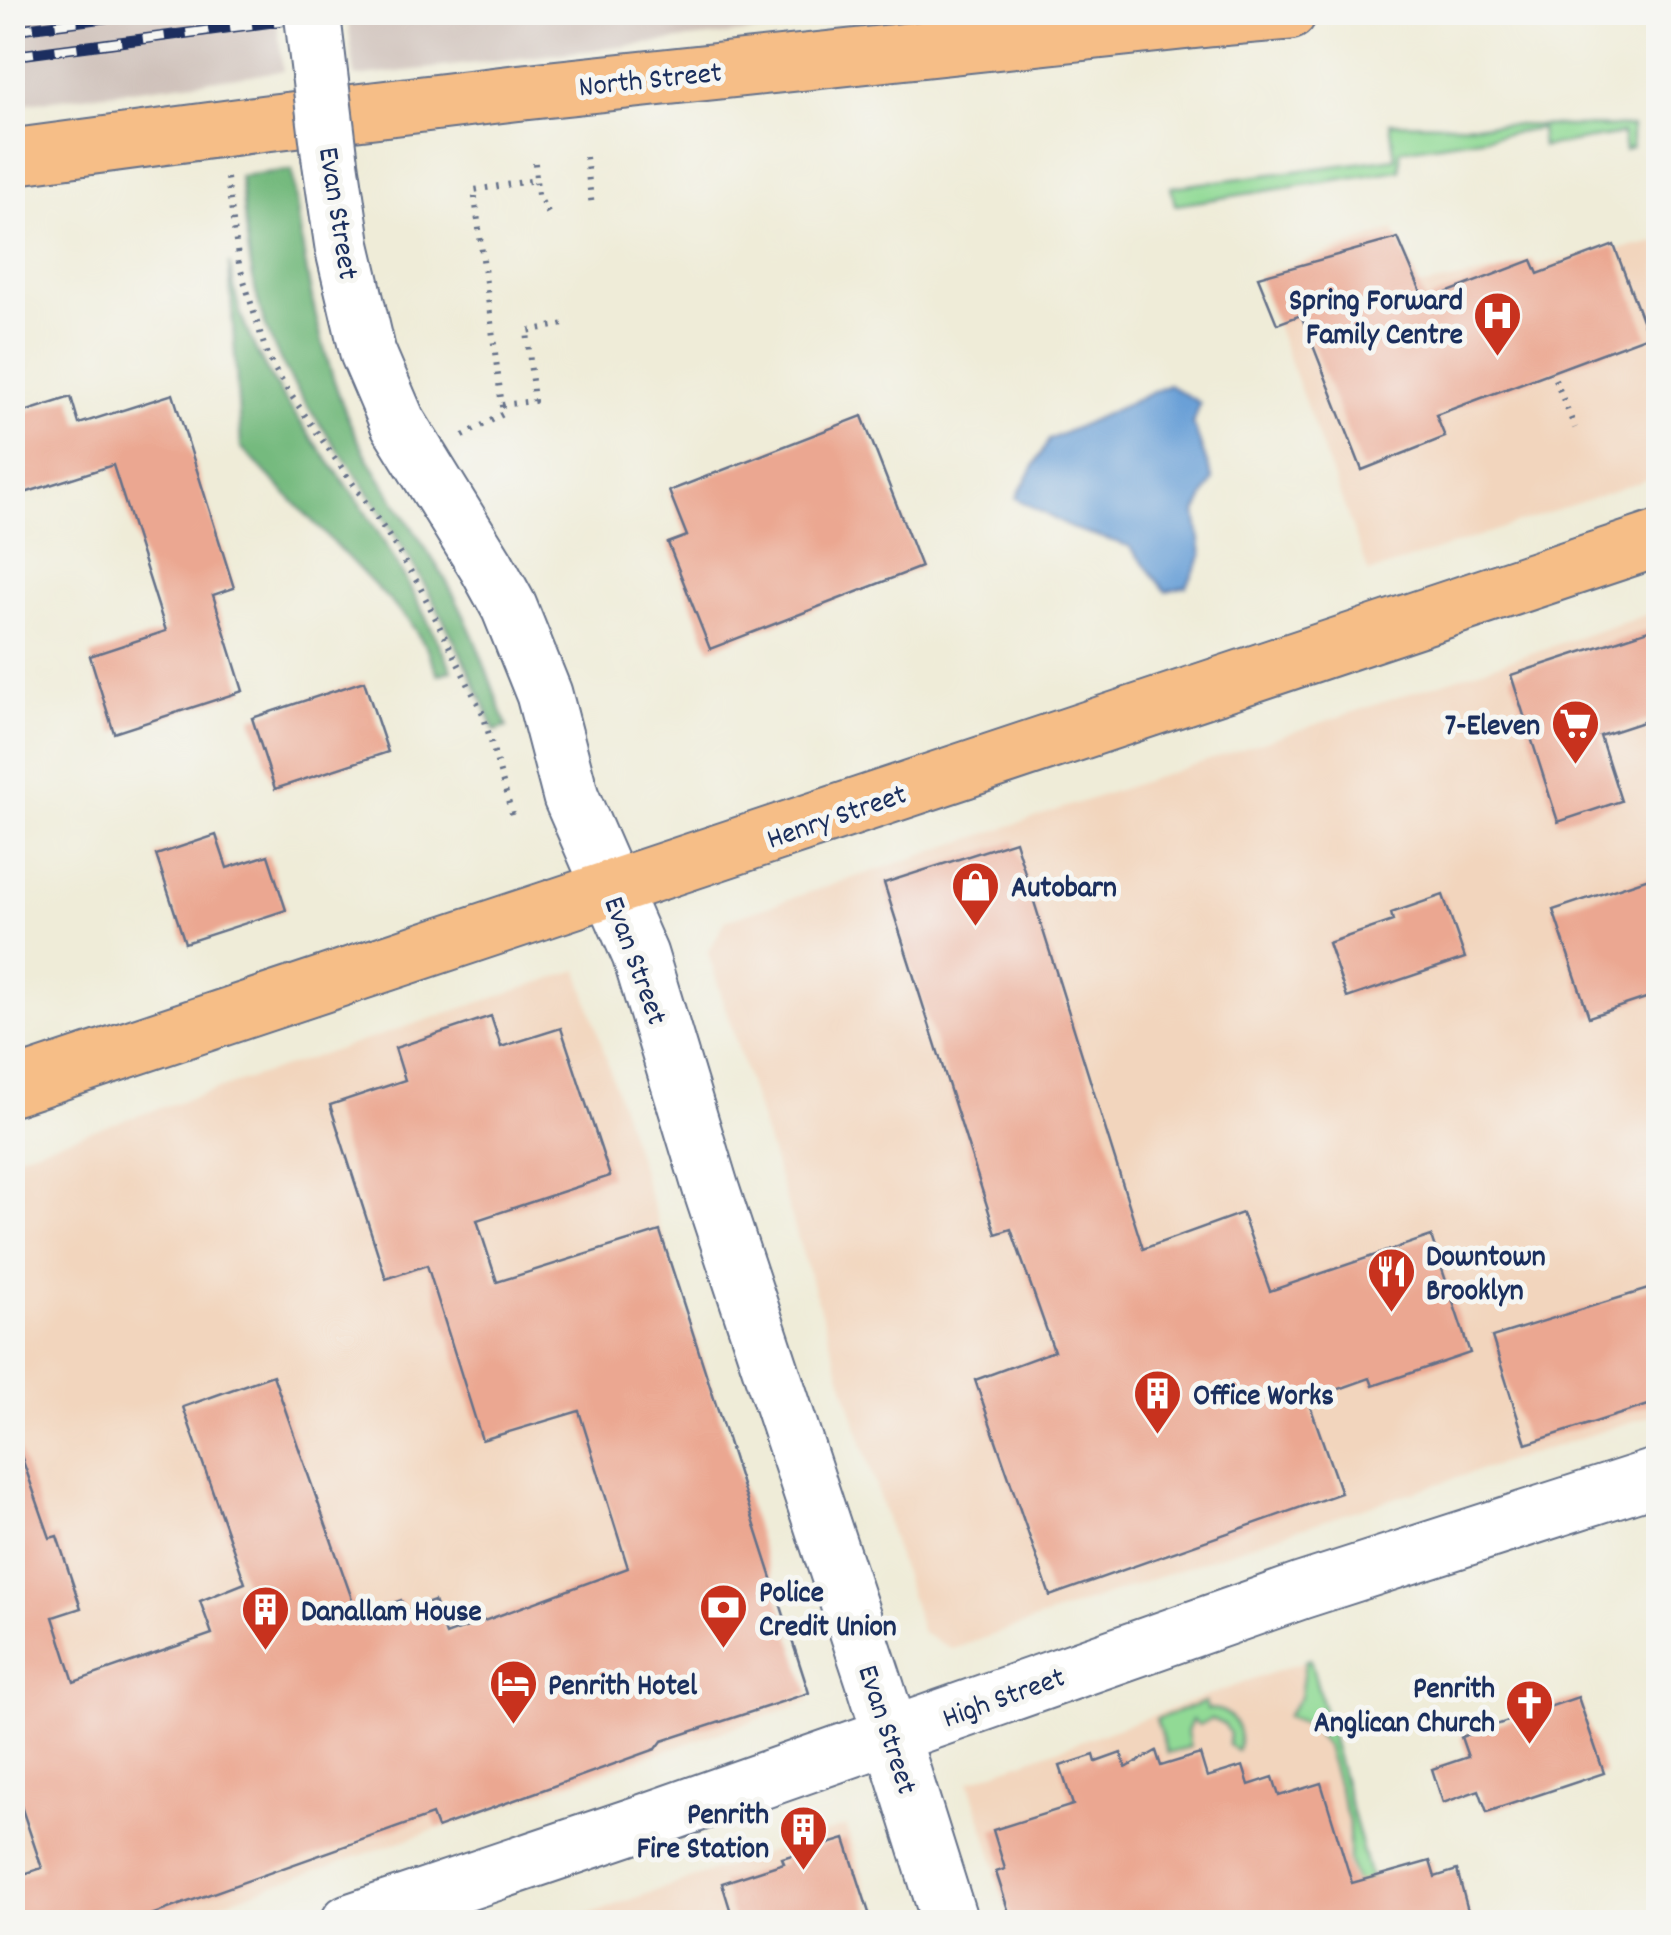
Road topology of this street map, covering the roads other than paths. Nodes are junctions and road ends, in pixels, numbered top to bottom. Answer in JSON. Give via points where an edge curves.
{"nodes":[{"id":1,"x":312,"y":12,"type":"edge"},
{"id":2,"x":1289,"y":12,"type":"edge"},
{"id":3,"x":12,"y":158,"type":"edge"},
{"id":4,"x":1658,"y":540,"type":"edge"},
{"id":5,"x":611,"y":889,"type":"junction"},
{"id":6,"x":12,"y":1088,"type":"edge"},
{"id":7,"x":1658,"y":1476,"type":"edge"},
{"id":8,"x":892,"y":1736,"type":"junction"},
{"id":9,"x":349,"y":1922,"type":"edge"},
{"id":10,"x":950,"y":1922,"type":"edge"}],
"edges":[{"from":1,"to":5,"type":"street","name":"Evan Street","bridge":true,"via":[[343,247],[368,353],[398,423],[508,607],[544,694],[572,797]]},
{"from":2,"to":3,"type":"main road","name":"North Street","via":[[514,93]]},
{"from":4,"to":5,"type":"main road","name":"Henry Street"},
{"from":5,"to":6,"type":"main road","name":"Henry Street"},
{"from":5,"to":8,"type":"street","name":"Evan Street","via":[[640,955]]},
{"from":7,"to":8,"type":"street","name":"High Street","via":[[1300,1591]]},
{"from":8,"to":9,"type":"street","name":"High Street"},
{"from":8,"to":10,"type":"street","name":"Evan Street"}]}
